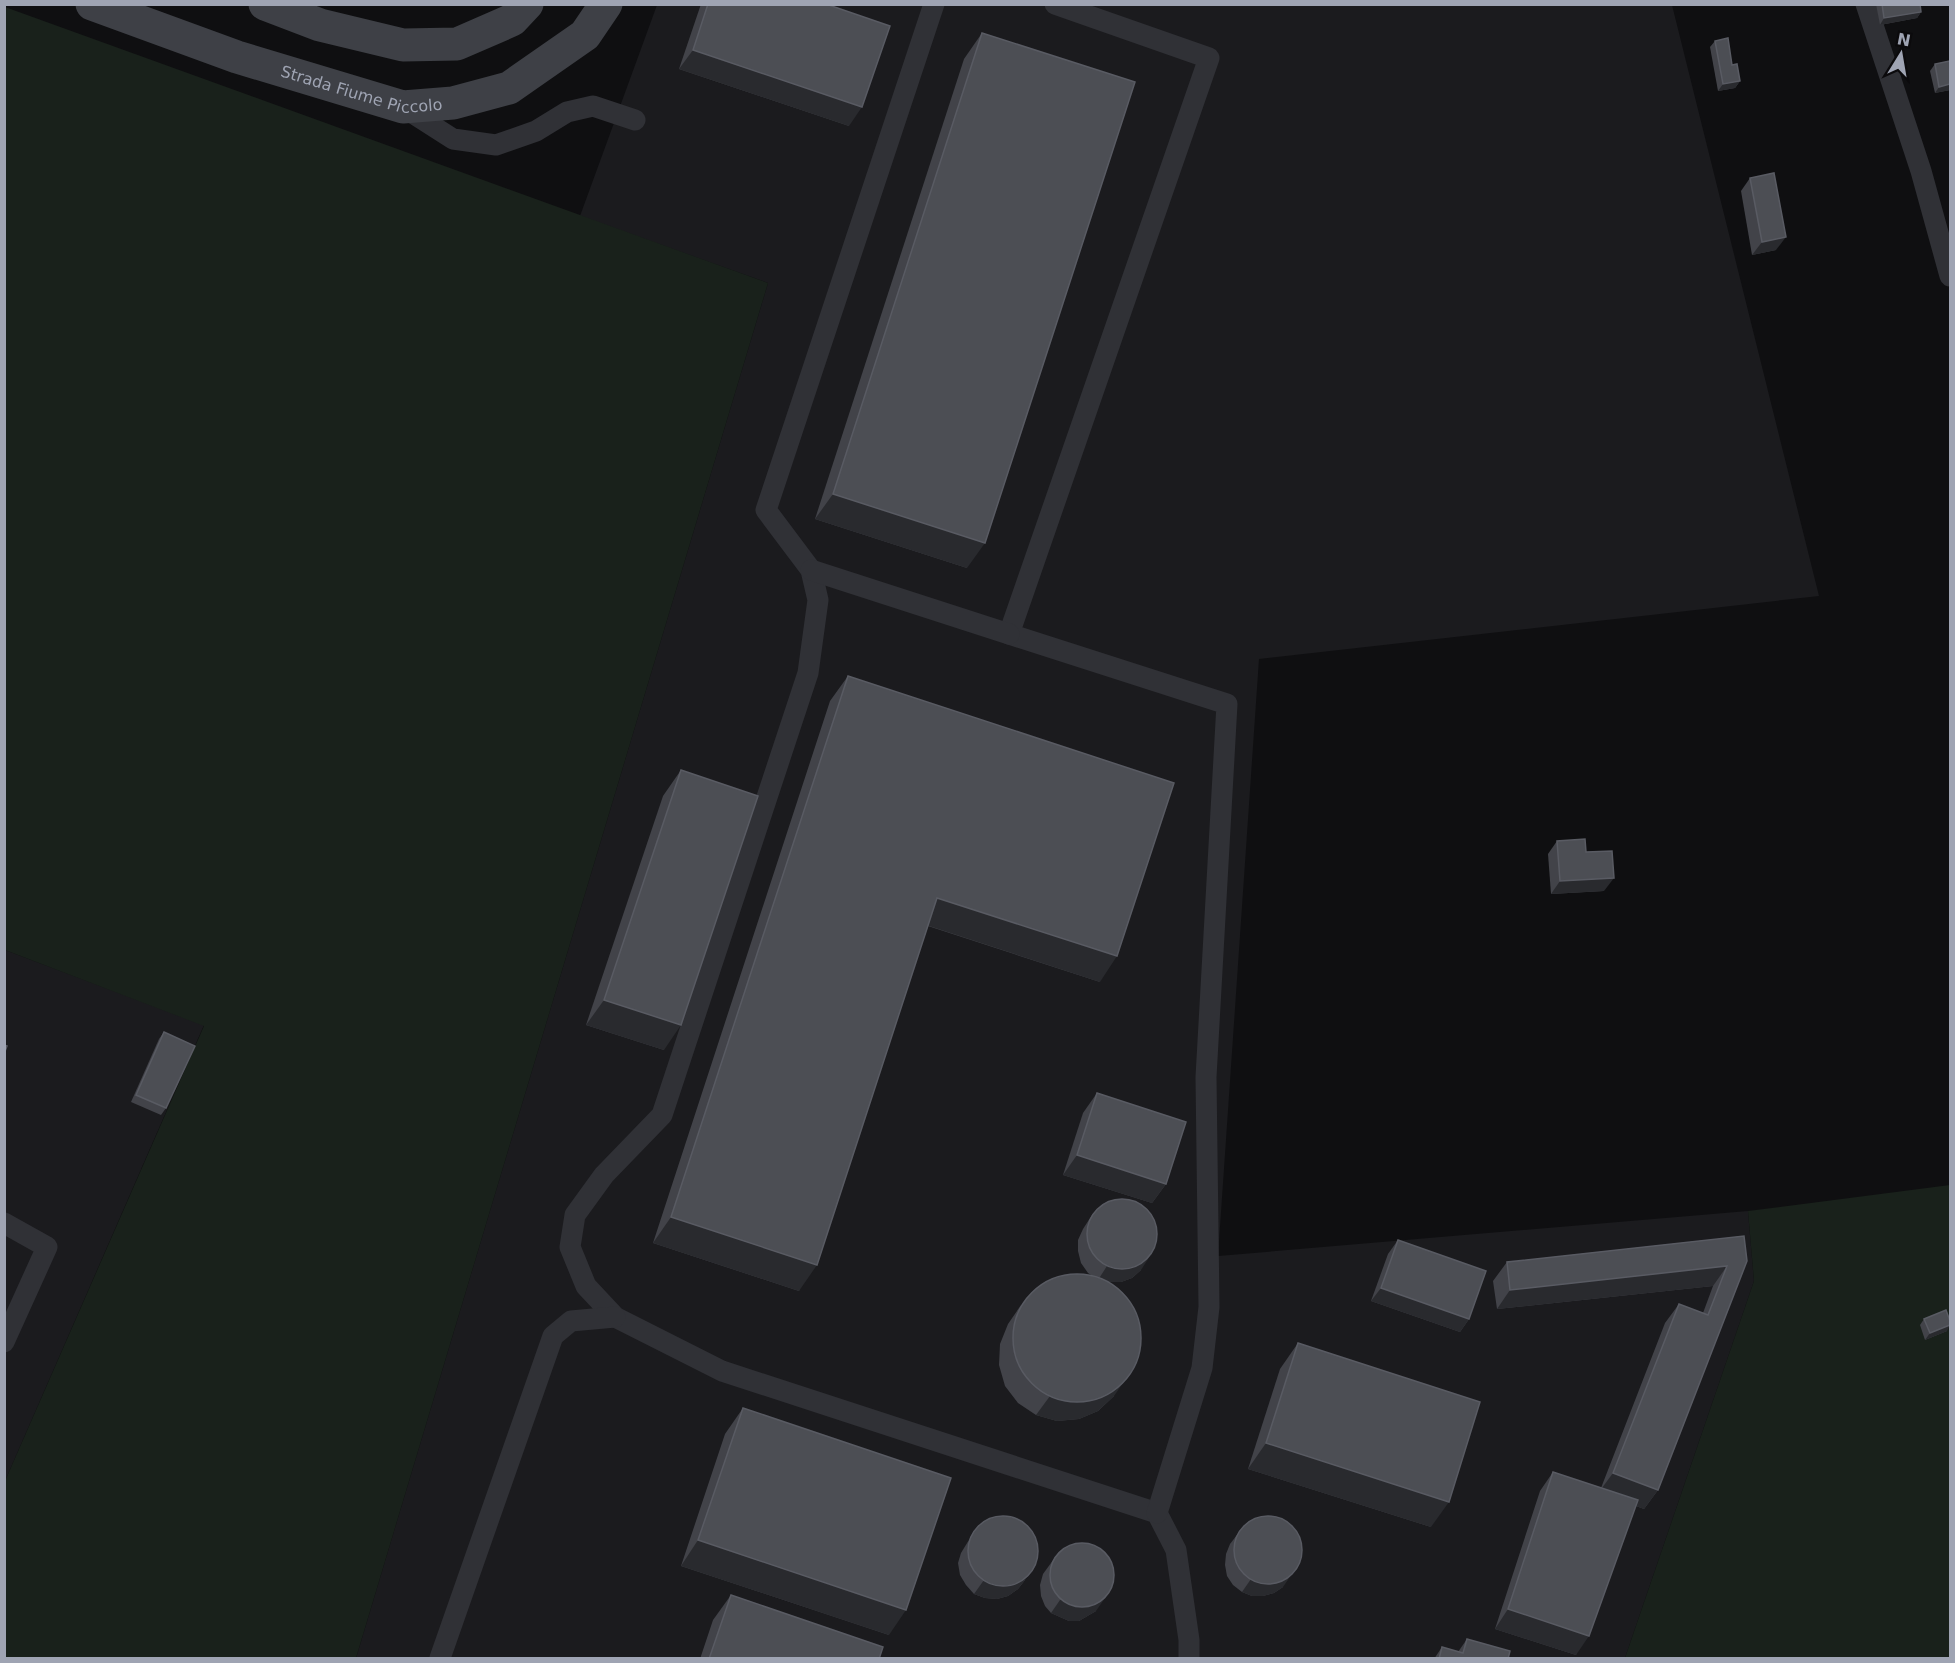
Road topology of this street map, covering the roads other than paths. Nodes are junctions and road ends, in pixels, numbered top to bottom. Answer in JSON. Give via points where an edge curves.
{"nodes":[{"id":1,"x":92,"y":4,"type":"edge"},
{"id":2,"x":265,"y":4,"type":"edge"},
{"id":3,"x":527,"y":4,"type":"edge"},
{"id":4,"x":606,"y":4,"type":"edge"},
{"id":5,"x":934,"y":4,"type":"edge"},
{"id":6,"x":1055,"y":4,"type":"edge"},
{"id":7,"x":1866,"y":4,"type":"edge"},
{"id":8,"x":403,"y":107,"type":"junction"},
{"id":9,"x":635,"y":120,"type":"dead end"},
{"id":10,"x":1950,"y":276,"type":"edge"},
{"id":11,"x":811,"y":570,"type":"junction"},
{"id":12,"x":1009,"y":634,"type":"junction"},
{"id":13,"x":4,"y":1223,"type":"edge"},
{"id":14,"x":615,"y":1317,"type":"junction"},
{"id":15,"x":4,"y":1342,"type":"edge"},
{"id":16,"x":1157,"y":1514,"type":"junction"},
{"id":17,"x":440,"y":1659,"type":"edge"},
{"id":18,"x":1189,"y":1659,"type":"edge"}],
"edges":[{"from":1,"to":8,"type":"main road","name":"Strada Fiume Piccolo","via":[[237,57]]},
{"from":2,"to":3,"type":"main road","via":[[320,25],[403,45],[457,44],[512,20]]},
{"from":4,"to":8,"type":"main road","name":"Strada Fiume Piccolo","via":[[585,35],[510,88],[453,103]]},
{"from":5,"to":11,"type":"lane","via":[[766,510]]},
{"from":6,"to":12,"type":"lane","via":[[1209,58]]},
{"from":7,"to":10,"type":"lane","via":[[1921,171]]},
{"from":8,"to":9,"type":"lane","via":[[453,139],[496,145],[536,131],[567,112],[593,106]]},
{"from":11,"to":12,"type":"lane"},
{"from":11,"to":14,"type":"lane","via":[[818,600],[808,673],[662,1115],[604,1175],[575,1215],[570,1247],[586,1286]]},
{"from":12,"to":16,"type":"lane","via":[[1227,704],[1206,1077],[1209,1307],[1202,1368]]},
{"from":13,"to":15,"type":"lane","via":[[47,1247]]},
{"from":14,"to":16,"type":"lane","via":[[722,1371]]},
{"from":14,"to":17,"type":"lane","via":[[571,1321],[553,1336]]},
{"from":16,"to":18,"type":"lane","via":[[1176,1550]]}]}
